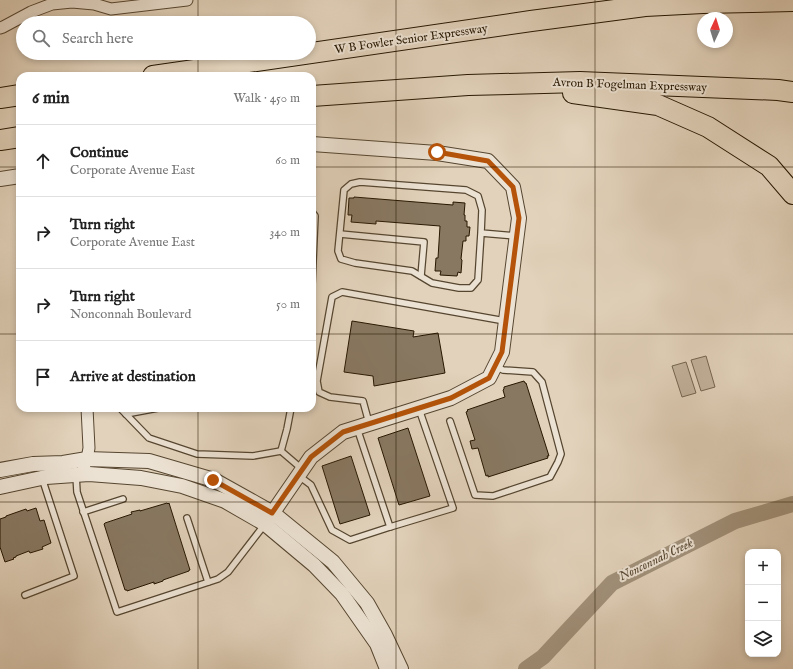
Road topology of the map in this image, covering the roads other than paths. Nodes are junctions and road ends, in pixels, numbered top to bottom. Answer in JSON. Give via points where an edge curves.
{"nodes":[{"id":1,"x":187,"y":0,"type":"edge"},
{"id":2,"x":677,"y":0,"type":"edge"},
{"id":3,"x":760,"y":2,"type":"junction"},
{"id":4,"x":793,"y":2,"type":"edge"},
{"id":5,"x":645,"y":6,"type":"junction"},
{"id":6,"x":793,"y":6,"type":"edge"},
{"id":7,"x":24,"y":16,"type":"edge"},
{"id":8,"x":16,"y":20,"type":"edge"},
{"id":9,"x":0,"y":28,"type":"edge"},
{"id":10,"x":316,"y":52,"type":"edge"},
{"id":11,"x":263,"y":60,"type":"edge"},
{"id":12,"x":180,"y":72,"type":"edge"},
{"id":13,"x":468,"y":85,"type":"junction"},
{"id":14,"x":793,"y":92,"type":"edge"},
{"id":15,"x":16,"y":96,"type":"edge"},
{"id":16,"x":316,"y":96,"type":"edge"},
{"id":17,"x":0,"y":98,"type":"edge"},
{"id":18,"x":16,"y":138,"type":"edge"},
{"id":19,"x":0,"y":140,"type":"edge"},
{"id":20,"x":316,"y":144,"type":"edge"},
{"id":21,"x":16,"y":177,"type":"edge"},
{"id":22,"x":0,"y":180,"type":"edge"},
{"id":23,"x":793,"y":194,"type":"edge"},
{"id":24,"x":481,"y":233,"type":"junction"},
{"id":25,"x":340,"y":234,"type":"junction"},
{"id":26,"x":516,"y":236,"type":"junction"},
{"id":27,"x":421,"y":276,"type":"junction"},
{"id":28,"x":506,"y":321,"type":"junction"},
{"id":29,"x":494,"y":366,"type":"junction"},
{"id":30,"x":418,"y":408,"type":"junction"},
{"id":31,"x":87,"y":412,"type":"edge"},
{"id":32,"x":137,"y":412,"type":"edge"},
{"id":33,"x":290,"y":412,"type":"edge"},
{"id":34,"x":126,"y":414,"type":"joint"},
{"id":35,"x":450,"y":421,"type":"dead end"},
{"id":36,"x":363,"y":426,"type":"junction"},
{"id":37,"x":281,"y":451,"type":"junction"},
{"id":38,"x":87,"y":459,"type":"junction"},
{"id":39,"x":0,"y":470,"type":"edge"},
{"id":40,"x":300,"y":473,"type":"junction"},
{"id":41,"x":79,"y":475,"type":"junction"},
{"id":42,"x":42,"y":478,"type":"junction"},
{"id":43,"x":0,"y":487,"type":"edge"},
{"id":44,"x":123,"y":499,"type":"dead end"},
{"id":45,"x":83,"y":512,"type":"junction"},
{"id":46,"x":187,"y":518,"type":"dead end"},
{"id":47,"x":269,"y":518,"type":"junction"},
{"id":48,"x":390,"y":527,"type":"junction"},
{"id":49,"x":208,"y":582,"type":"junction"},
{"id":50,"x":25,"y":595,"type":"dead end"},
{"id":51,"x":382,"y":642,"type":"junction"},
{"id":52,"x":387,"y":669,"type":"edge"},
{"id":53,"x":401,"y":669,"type":"edge"}],
"edges":[{"from":1,"to":7,"type":"street","via":[[111,8],[72,2],[52,4]]},
{"from":2,"to":5,"type":"highway"},
{"from":3,"to":4,"type":"highway"},
{"from":3,"to":5,"type":"highway"},
{"from":3,"to":6,"type":"highway"},
{"from":5,"to":10,"type":"highway","name":"W B Fowler Senior Expressway"},
{"from":8,"to":9,"type":"street"},
{"from":11,"to":12,"type":"highway","name":"W B Fowler Senior Expressway"},
{"from":13,"to":14,"type":"highway","name":"Avron B Fogelman Expressway","via":[[580,82]]},
{"from":13,"to":16,"type":"highway"},
{"from":13,"to":23,"type":"highway","via":[[574,93],[658,105],[708,128],[769,166]]},
{"from":15,"to":17,"type":"highway"},
{"from":18,"to":19,"type":"highway"},
{"from":20,"to":26,"type":"street","via":[[437,152],[488,161],[513,187],[519,218]]},
{"from":21,"to":22,"type":"street"},
{"from":24,"to":25,"type":"lane","via":[[482,210],[478,196],[466,190],[360,182],[351,184],[344,190]]},
{"from":24,"to":26,"type":"lane"},
{"from":24,"to":27,"type":"lane","via":[[478,280],[471,288],[432,283]]},
{"from":25,"to":27,"type":"lane","via":[[338,251],[341,259],[412,271]]},
{"from":25,"to":27,"type":"lane","via":[[424,242]]},
{"from":26,"to":28,"type":"street"},
{"from":28,"to":29,"type":"street","via":[[502,352]]},
{"from":28,"to":36,"type":"lane","via":[[342,292],[332,298],[318,381],[319,392],[330,397],[363,401]]},
{"from":29,"to":30,"type":"street","via":[[489,378],[451,398]]},
{"from":29,"to":35,"type":"lane","via":[[503,370],[533,372],[542,382],[561,454],[550,477],[493,496],[475,494]]},
{"from":30,"to":36,"type":"street"},
{"from":30,"to":48,"type":"lane","via":[[453,508]]},
{"from":31,"to":38,"type":"street"},
{"from":32,"to":34,"type":"lane"},
{"from":33,"to":37,"type":"lane"},
{"from":34,"to":37,"type":"lane","via":[[149,438],[197,454],[253,456]]},
{"from":36,"to":40,"type":"street","via":[[343,432],[311,457]]},
{"from":36,"to":48,"type":"lane"},
{"from":37,"to":40,"type":"lane"},
{"from":38,"to":39,"type":"street"},
{"from":38,"to":41,"type":"street"},
{"from":38,"to":47,"type":"street","via":[[149,461],[214,480]]},
{"from":40,"to":47,"type":"street"},
{"from":40,"to":48,"type":"lane","via":[[311,485],[332,530],[350,540]]},
{"from":41,"to":42,"type":"street"},
{"from":41,"to":45,"type":"lane","via":[[77,492]]},
{"from":41,"to":47,"type":"street","via":[[141,478],[182,486]]},
{"from":42,"to":43,"type":"street"},
{"from":42,"to":50,"type":"lane","via":[[74,576]]},
{"from":44,"to":45,"type":"lane"},
{"from":45,"to":49,"type":"lane","via":[[117,612]]},
{"from":46,"to":49,"type":"lane"},
{"from":47,"to":49,"type":"lane","via":[[228,572]]},
{"from":47,"to":51,"type":"street","via":[[333,562],[367,604]]},
{"from":51,"to":52,"type":"street"},
{"from":51,"to":53,"type":"street"}]}
